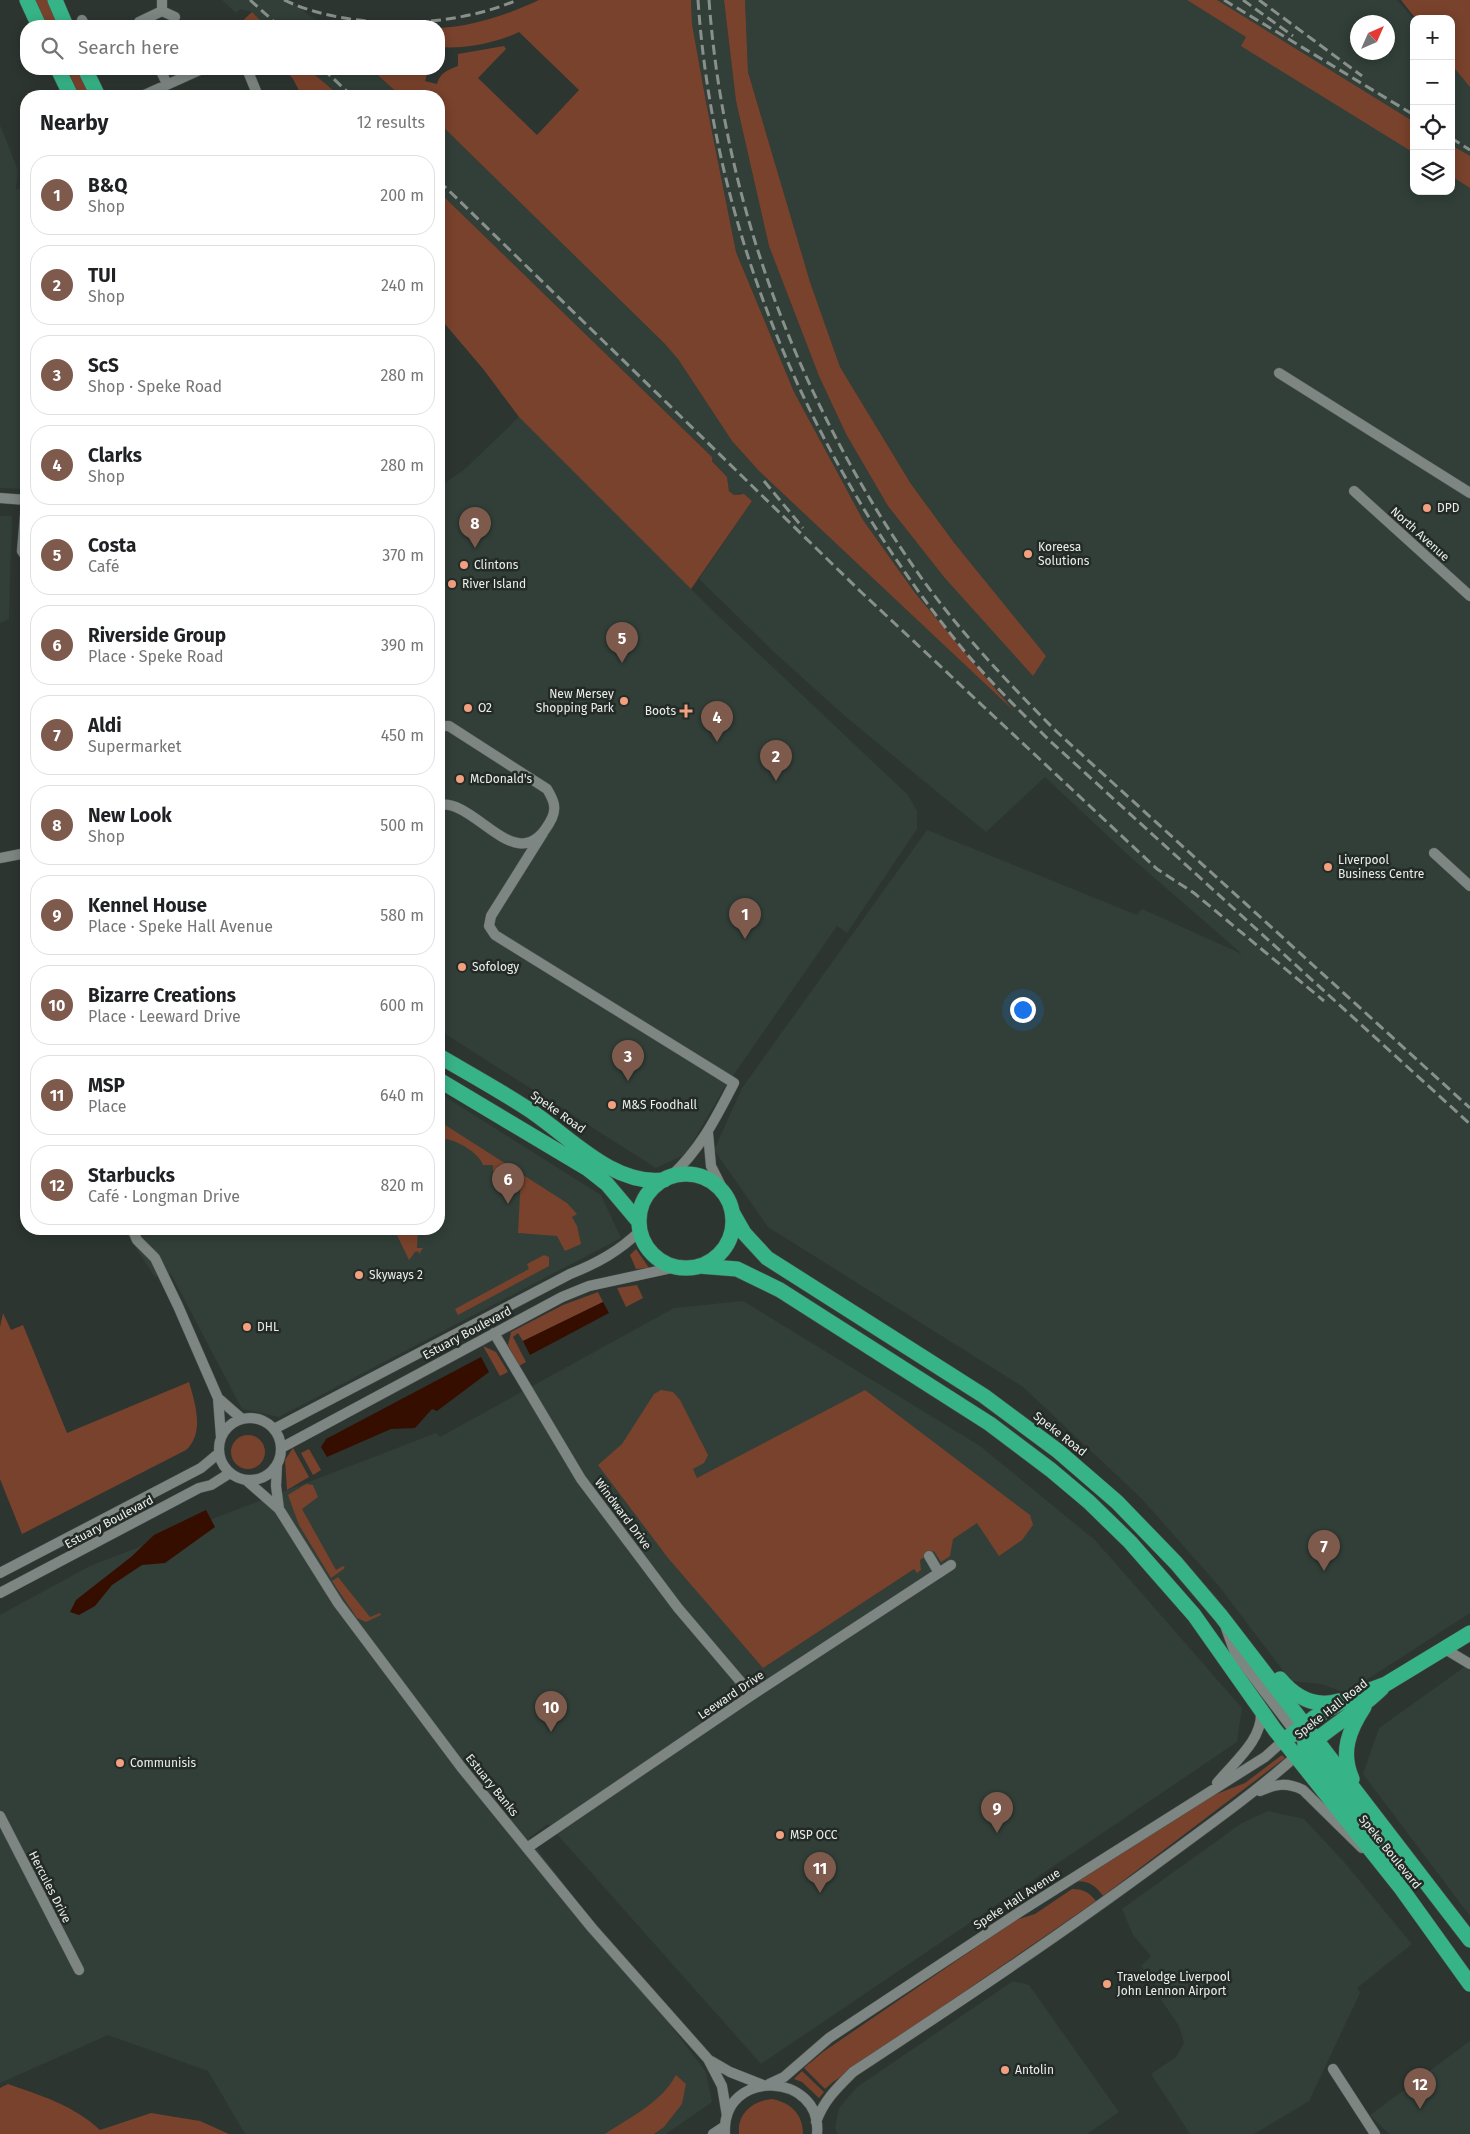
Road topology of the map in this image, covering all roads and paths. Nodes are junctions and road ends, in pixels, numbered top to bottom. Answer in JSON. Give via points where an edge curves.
{"nodes":[{"id":1,"x":27,"y":0,"type":"edge"},
{"id":2,"x":55,"y":0,"type":"edge"},
{"id":3,"x":162,"y":0,"type":"edge"},
{"id":4,"x":162,"y":11,"type":"junction"},
{"id":5,"x":174,"y":17,"type":"dead end"},
{"id":6,"x":36,"y":20,"type":"edge"},
{"id":7,"x":63,"y":20,"type":"edge"},
{"id":8,"x":146,"y":20,"type":"edge"},
{"id":9,"x":61,"y":75,"type":"edge"},
{"id":10,"x":89,"y":75,"type":"edge"},
{"id":11,"x":163,"y":75,"type":"edge"},
{"id":12,"x":188,"y":75,"type":"edge"},
{"id":13,"x":249,"y":75,"type":"edge"},
{"id":14,"x":167,"y":84,"type":"junction"},
{"id":15,"x":68,"y":90,"type":"edge"},
{"id":16,"x":95,"y":90,"type":"edge"},
{"id":17,"x":154,"y":90,"type":"edge"},
{"id":18,"x":255,"y":90,"type":"edge"},
{"id":19,"x":1279,"y":373,"type":"dead end"},
{"id":20,"x":1354,"y":492,"type":"dead end"},
{"id":21,"x":1470,"y":494,"type":"edge"},
{"id":22,"x":0,"y":498,"type":"edge"},
{"id":23,"x":20,"y":501,"type":"edge"},
{"id":24,"x":1470,"y":596,"type":"edge"},
{"id":25,"x":445,"y":726,"type":"edge"},
{"id":26,"x":445,"y":806,"type":"edge"},
{"id":27,"x":543,"y":832,"type":"junction"},
{"id":28,"x":513,"y":843,"type":"junction"},
{"id":29,"x":1434,"y":853,"type":"dead end"},
{"id":30,"x":20,"y":854,"type":"edge"},
{"id":31,"x":0,"y":858,"type":"edge"},
{"id":32,"x":525,"y":861,"type":"junction"},
{"id":33,"x":1470,"y":886,"type":"edge"},
{"id":34,"x":445,"y":1060,"type":"edge"},
{"id":35,"x":445,"y":1084,"type":"edge"},
{"id":36,"x":708,"y":1133,"type":"junction"},
{"id":37,"x":667,"y":1178,"type":"junction"},
{"id":38,"x":726,"y":1196,"type":"junction"},
{"id":39,"x":732,"y":1212,"type":"junction"},
{"id":40,"x":640,"y":1226,"type":"junction"},
{"id":41,"x":135,"y":1235,"type":"edge"},
{"id":42,"x":699,"y":1266,"type":"junction"},
{"id":43,"x":676,"y":1267,"type":"junction"},
{"id":44,"x":494,"y":1333,"type":"junction"},
{"id":45,"x":218,"y":1398,"type":"junction"},
{"id":46,"x":1008,"y":1412,"type":"junction"},
{"id":47,"x":242,"y":1419,"type":"junction"},
{"id":48,"x":996,"y":1428,"type":"junction"},
{"id":49,"x":274,"y":1429,"type":"junction"},
{"id":50,"x":221,"y":1437,"type":"junction"},
{"id":51,"x":281,"y":1448,"type":"junction"},
{"id":52,"x":219,"y":1453,"type":"junction"},
{"id":53,"x":277,"y":1465,"type":"junction"},
{"id":54,"x":230,"y":1473,"type":"junction"},
{"id":55,"x":246,"y":1480,"type":"junction"},
{"id":56,"x":279,"y":1509,"type":"junction"},
{"id":57,"x":929,"y":1556,"type":"dead end"},
{"id":58,"x":951,"y":1565,"type":"dead end"},
{"id":59,"x":0,"y":1573,"type":"edge"},
{"id":60,"x":939,"y":1573,"type":"junction"},
{"id":61,"x":0,"y":1593,"type":"edge"},
{"id":62,"x":1221,"y":1616,"type":"junction"},
{"id":63,"x":1470,"y":1634,"type":"edge"},
{"id":64,"x":1445,"y":1649,"type":"junction"},
{"id":65,"x":1470,"y":1664,"type":"edge"},
{"id":66,"x":752,"y":1695,"type":"junction"},
{"id":67,"x":1358,"y":1701,"type":"junction"},
{"id":68,"x":1261,"y":1711,"type":"junction"},
{"id":69,"x":1294,"y":1733,"type":"junction"},
{"id":70,"x":1305,"y":1748,"type":"junction"},
{"id":71,"x":1209,"y":1791,"type":"junction"},
{"id":72,"x":1358,"y":1792,"type":"junction"},
{"id":73,"x":1248,"y":1797,"type":"junction"},
{"id":74,"x":0,"y":1816,"type":"edge"},
{"id":75,"x":527,"y":1848,"type":"junction"},
{"id":76,"x":1401,"y":1888,"type":"junction"},
{"id":77,"x":1470,"y":1940,"type":"edge"},
{"id":78,"x":78,"y":1970,"type":"dead end"},
{"id":79,"x":1470,"y":1984,"type":"edge"},
{"id":80,"x":708,"y":2059,"type":"junction"},
{"id":81,"x":1333,"y":2069,"type":"dead end"},
{"id":82,"x":766,"y":2085,"type":"junction"},
{"id":83,"x":726,"y":2125,"type":"edge"},
{"id":84,"x":817,"y":2130,"type":"edge"},
{"id":85,"x":713,"y":2134,"type":"edge"},
{"id":86,"x":1376,"y":2134,"type":"edge"}],
"edges":[{"from":1,"to":6,"type":"highway"},
{"from":2,"to":7,"type":"highway"},
{"from":3,"to":4,"type":"street"},
{"from":4,"to":5,"type":"street"},
{"from":4,"to":8,"type":"street"},
{"from":9,"to":15,"type":"highway"},
{"from":10,"to":16,"type":"highway"},
{"from":11,"to":14,"type":"street"},
{"from":12,"to":14,"type":"street"},
{"from":13,"to":18,"type":"street"},
{"from":14,"to":17,"type":"street"},
{"from":19,"to":21,"type":"street"},
{"from":20,"to":24,"type":"street","name":"North Avenue"},
{"from":22,"to":23,"type":"street"},
{"from":25,"to":27,"type":"street","via":[[547,789],[554,799],[555,809]]},
{"from":26,"to":28,"type":"street","via":[[457,809]]},
{"from":27,"to":28,"type":"street","via":[[532,841]]},
{"from":27,"to":32,"type":"street"},
{"from":28,"to":32,"type":"street"},
{"from":29,"to":33,"type":"street"},
{"from":30,"to":31,"type":"street"},
{"from":32,"to":36,"type":"street","via":[[490,916],[489,926],[495,935],[734,1082]]},
{"from":34,"to":37,"type":"highway","name":"Speke Road","via":[[526,1108],[609,1166],[639,1180]]},
{"from":35,"to":40,"type":"highway","via":[[588,1169],[607,1184]]},
{"from":36,"to":37,"type":"street","via":[[684,1164]]},
{"from":36,"to":38,"type":"street","via":[[711,1166]]},
{"from":37,"to":38,"type":"highway","via":[[686,1174],[701,1177],[715,1184]]},
{"from":37,"to":40,"type":"highway","via":[[653,1187],[645,1198],[640,1210]]},
{"from":38,"to":39,"type":"highway"},
{"from":39,"to":42,"type":"highway","via":[[730,1240],[712,1260]]},
{"from":39,"to":46,"type":"highway","name":"Speke Road","via":[[744,1234],[776,1266]]},
{"from":40,"to":43,"type":"highway","via":[[645,1243],[653,1254]]},
{"from":40,"to":49,"type":"street","name":"Estuary Boulevard","via":[[622,1248],[599,1263],[570,1274]]},
{"from":41,"to":45,"type":"street","via":[[155,1258]]},
{"from":42,"to":43,"type":"highway"},
{"from":42,"to":48,"type":"highway","via":[[737,1269],[762,1279]]},
{"from":43,"to":44,"type":"street","name":"Estuary Boulevard","via":[[589,1286]]},
{"from":44,"to":51,"type":"street","name":"Estuary Boulevard"},
{"from":44,"to":66,"type":"street","name":"Windward Drive","via":[[582,1480],[678,1608]]},
{"from":45,"to":47,"type":"street"},
{"from":45,"to":50,"type":"street"},
{"from":46,"to":48,"type":"highway"},
{"from":46,"to":62,"type":"highway","name":"Speke Road","via":[[1117,1502]]},
{"from":47,"to":49,"type":"street","via":[[257,1418]]},
{"from":47,"to":50,"type":"street","via":[[230,1424]]},
{"from":48,"to":68,"type":"highway","via":[[1089,1502],[1130,1542],[1194,1615]]},
{"from":49,"to":51,"type":"street"},
{"from":50,"to":52,"type":"street"},
{"from":51,"to":53,"type":"street"},
{"from":52,"to":54,"type":"street"},
{"from":52,"to":59,"type":"street","name":"Estuary Boulevard","via":[[201,1468]]},
{"from":53,"to":55,"type":"street","via":[[264,1477]]},
{"from":53,"to":56,"type":"street","name":"Estuary Banks"},
{"from":54,"to":55,"type":"street"},
{"from":54,"to":61,"type":"street","name":"Estuary Boulevard"},
{"from":55,"to":56,"type":"street","name":"Estuary Banks"},
{"from":56,"to":75,"type":"street","name":"Estuary Banks","via":[[361,1634],[445,1747]]},
{"from":57,"to":60,"type":"street"},
{"from":58,"to":60,"type":"street","name":"Leeward Drive"},
{"from":60,"to":66,"type":"street","name":"Leeward Drive"},
{"from":62,"to":67,"type":"highway","via":[[1300,1698],[1323,1703]]},
{"from":62,"to":69,"type":"highway","name":"Speke Road"},
{"from":63,"to":64,"type":"highway","name":"Speke Hall Road"},
{"from":64,"to":65,"type":"street"},
{"from":64,"to":67,"type":"highway","name":"Speke Hall Road"},
{"from":66,"to":75,"type":"street","name":"Leeward Drive"},
{"from":67,"to":69,"type":"highway","name":"Speke Hall Road"},
{"from":67,"to":70,"type":"highway","name":"Speke Hall Road"},
{"from":67,"to":72,"type":"highway","via":[[1346,1748],[1350,1774]]},
{"from":68,"to":69,"type":"highway"},
{"from":68,"to":71,"type":"street","via":[[1262,1721],[1254,1740]]},
{"from":69,"to":70,"type":"highway","name":"Speke Boulevard"},
{"from":69,"to":70,"type":"highway"},
{"from":69,"to":71,"type":"street","name":"Speke Hall Avenue","via":[[1264,1757]]},
{"from":70,"to":72,"type":"highway","name":"Speke Boulevard"},
{"from":70,"to":73,"type":"street"},
{"from":70,"to":76,"type":"highway","name":"Speke Boulevard"},
{"from":71,"to":82,"type":"street","name":"Speke Hall Avenue","via":[[829,2038],[784,2077]]},
{"from":72,"to":77,"type":"highway","name":"Speke Boulevard"},
{"from":73,"to":76,"type":"street","via":[[1280,1784],[1303,1790]]},
{"from":73,"to":84,"type":"street","via":[[1025,1959],[854,2072],[821,2107]]},
{"from":74,"to":78,"type":"street","name":"Hercules Drive"},
{"from":75,"to":80,"type":"street","name":"Estuary Banks","via":[[592,1928]]},
{"from":76,"to":79,"type":"highway","name":"Speke Boulevard"},
{"from":80,"to":82,"type":"street","name":"Estuary Banks","via":[[730,2072]]},
{"from":80,"to":83,"type":"street","name":"Estuary Banks","via":[[722,2086]]},
{"from":81,"to":86,"type":"street"},
{"from":82,"to":83,"type":"street","name":"Speke Hall Avenue","via":[[740,2096]]},
{"from":82,"to":84,"type":"street","name":"Estuary Banks","via":[[783,2086],[796,2092],[807,2102]]},
{"from":83,"to":85,"type":"street"}]}
